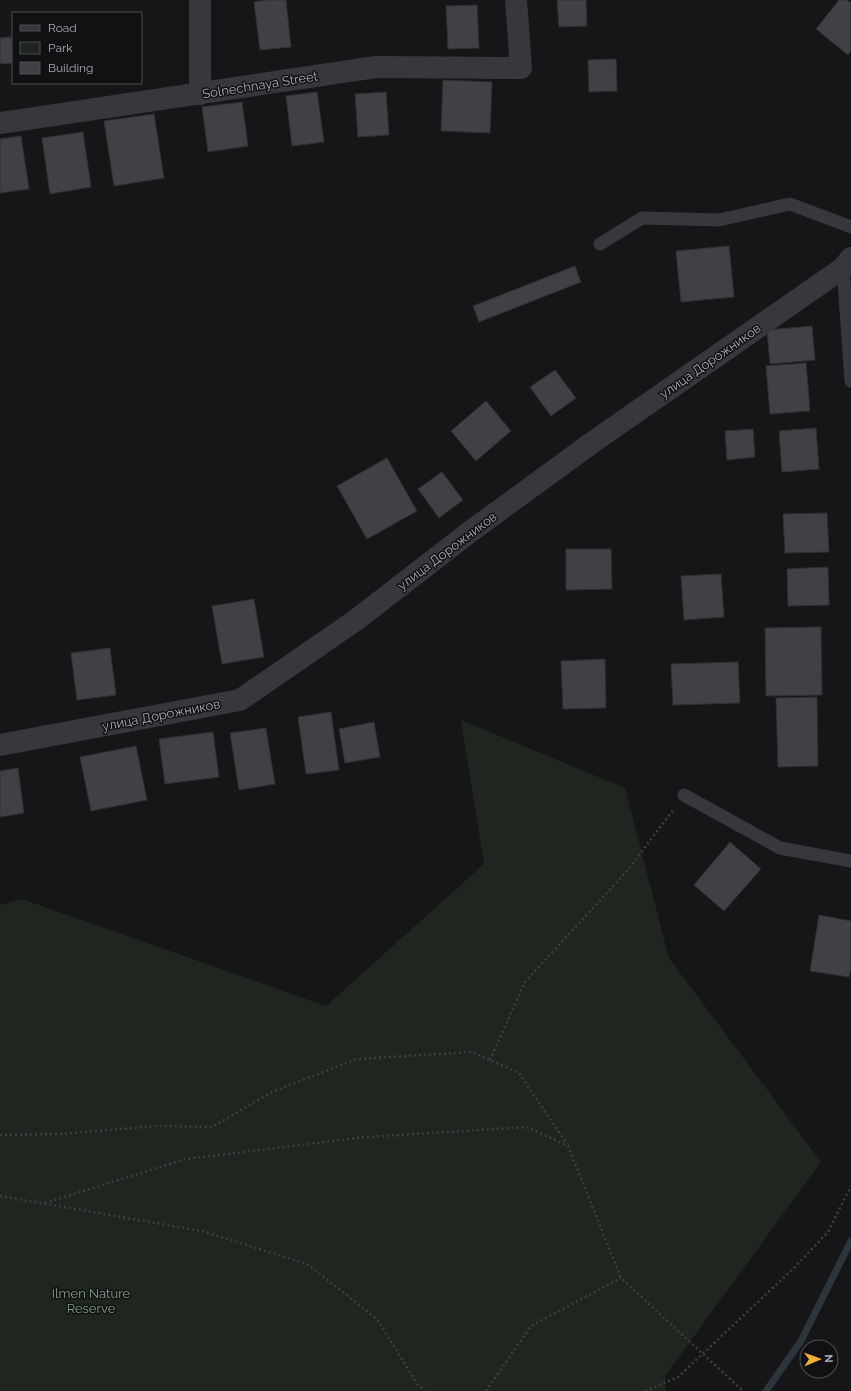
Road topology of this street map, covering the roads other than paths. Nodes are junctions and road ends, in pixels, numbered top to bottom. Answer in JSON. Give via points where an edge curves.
{"nodes":[{"id":1,"x":200,"y":0,"type":"edge"},
{"id":2,"x":516,"y":0,"type":"edge"},
{"id":3,"x":200,"y":94,"type":"junction"},
{"id":4,"x":0,"y":122,"type":"edge"},
{"id":5,"x":851,"y":227,"type":"edge"},
{"id":6,"x":600,"y":244,"type":"dead end"},
{"id":7,"x":847,"y":263,"type":"edge"},
{"id":8,"x":851,"y":381,"type":"edge"},
{"id":9,"x":0,"y":745,"type":"edge"},
{"id":10,"x":684,"y":795,"type":"road end"},
{"id":11,"x":851,"y":860,"type":"edge"}],
"edges":[{"from":1,"to":3,"type":"street"},
{"from":2,"to":3,"type":"street","name":"Solnechnaya Street","via":[[521,68],[376,67]]},
{"from":3,"to":4,"type":"street","name":"Solnechnaya Street"},
{"from":5,"to":6,"type":"lane","via":[[790,204],[719,220],[642,218]]},
{"from":7,"to":8,"type":"lane"},
{"from":7,"to":9,"type":"street","name":"улица Дорожников","via":[[471,531],[356,620],[240,700]]},
{"from":10,"to":11,"type":"lane","via":[[780,848]]}]}
